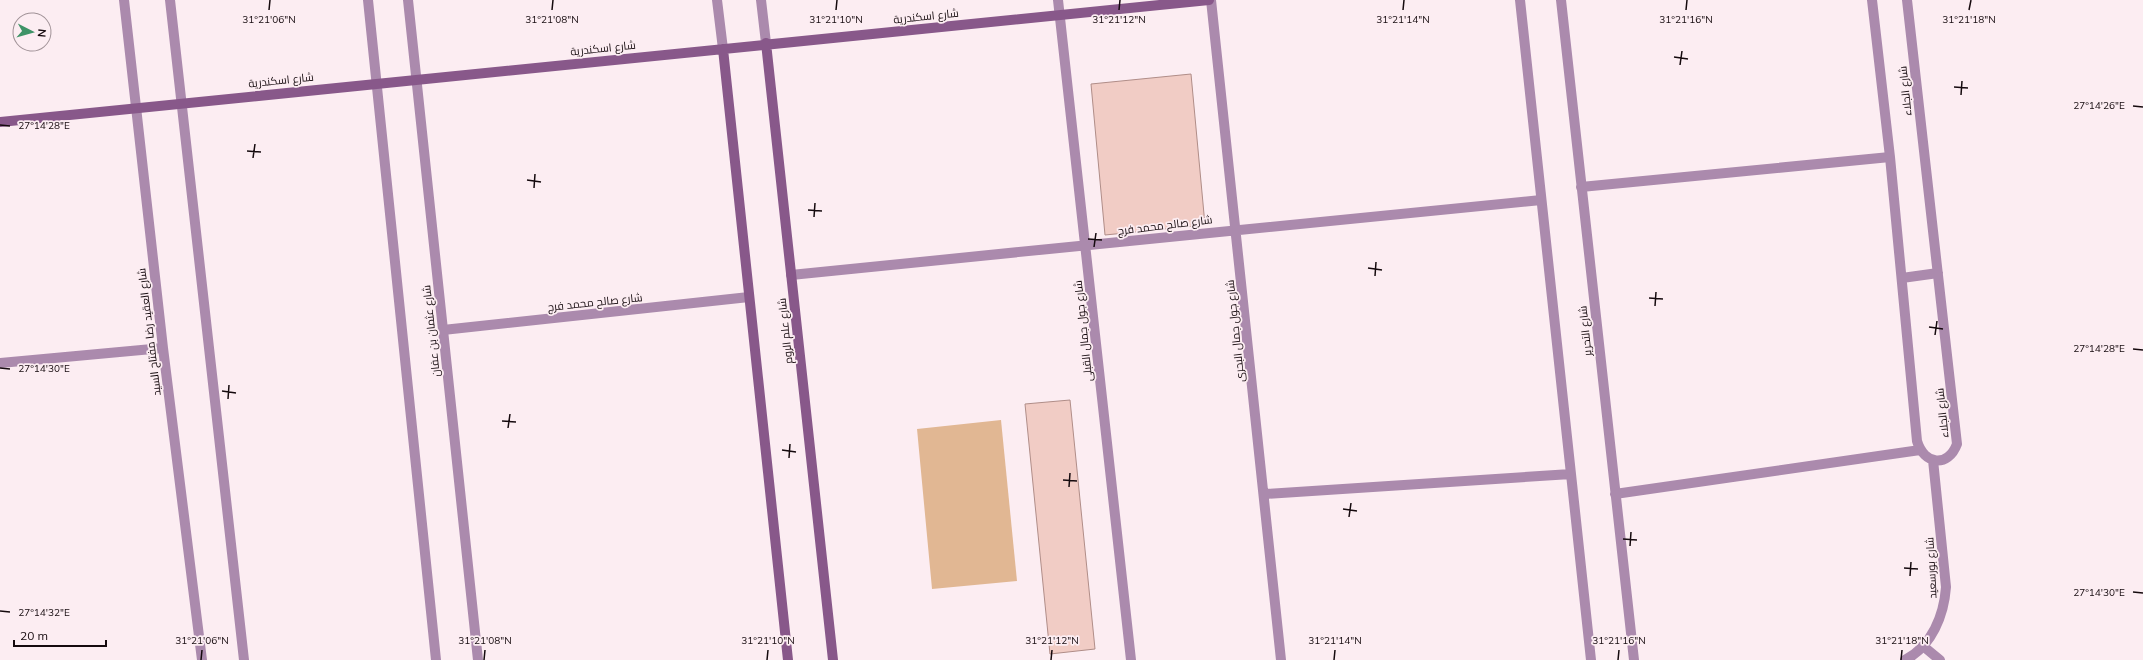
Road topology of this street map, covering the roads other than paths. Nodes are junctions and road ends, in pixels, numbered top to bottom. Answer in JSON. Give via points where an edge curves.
{"nodes":[{"id":1,"x":124,"y":0,"type":"edge"},
{"id":2,"x":170,"y":0,"type":"edge"},
{"id":3,"x":368,"y":0,"type":"edge"},
{"id":4,"x":408,"y":0,"type":"edge"},
{"id":5,"x":717,"y":0,"type":"edge"},
{"id":6,"x":761,"y":0,"type":"edge"},
{"id":7,"x":1058,"y":0,"type":"edge"},
{"id":8,"x":1210,"y":0,"type":"edge"},
{"id":9,"x":1520,"y":0,"type":"edge"},
{"id":10,"x":1561,"y":0,"type":"edge"},
{"id":11,"x":1872,"y":0,"type":"edge"},
{"id":12,"x":1907,"y":0,"type":"edge"},
{"id":13,"x":1060,"y":14,"type":"junction"},
{"id":14,"x":766,"y":43,"type":"junction"},
{"id":15,"x":723,"y":49,"type":"junction"},
{"id":16,"x":416,"y":79,"type":"junction"},
{"id":17,"x":376,"y":83,"type":"junction"},
{"id":18,"x":181,"y":102,"type":"junction"},
{"id":19,"x":135,"y":107,"type":"junction"},
{"id":20,"x":0,"y":122,"type":"edge"},
{"id":21,"x":1890,"y":157,"type":"junction"},
{"id":22,"x":1581,"y":188,"type":"junction"},
{"id":23,"x":1541,"y":200,"type":"junction"},
{"id":24,"x":1236,"y":229,"type":"junction"},
{"id":25,"x":1086,"y":247,"type":"junction"},
{"id":26,"x":1938,"y":273,"type":"junction"},
{"id":27,"x":791,"y":275,"type":"junction"},
{"id":28,"x":1902,"y":278,"type":"junction"},
{"id":29,"x":749,"y":298,"type":"junction"},
{"id":30,"x":443,"y":330,"type":"junction"},
{"id":31,"x":163,"y":348,"type":"junction"},
{"id":32,"x":0,"y":362,"type":"edge"},
{"id":33,"x":1920,"y":450,"type":"junction"},
{"id":34,"x":1933,"y":460,"type":"junction"},
{"id":35,"x":1571,"y":474,"type":"junction"},
{"id":36,"x":1265,"y":494,"type":"junction"},
{"id":37,"x":1615,"y":494,"type":"junction"},
{"id":38,"x":1923,"y":646,"type":"junction"},
{"id":39,"x":202,"y":660,"type":"edge"},
{"id":40,"x":244,"y":660,"type":"edge"},
{"id":41,"x":436,"y":660,"type":"edge"},
{"id":42,"x":478,"y":660,"type":"edge"},
{"id":43,"x":788,"y":660,"type":"edge"},
{"id":44,"x":833,"y":660,"type":"edge"},
{"id":45,"x":1131,"y":660,"type":"edge"},
{"id":46,"x":1281,"y":660,"type":"edge"},
{"id":47,"x":1591,"y":660,"type":"edge"},
{"id":48,"x":1634,"y":660,"type":"edge"},
{"id":49,"x":1905,"y":660,"type":"edge"},
{"id":50,"x":1940,"y":660,"type":"edge"}],
"edges":[{"from":1,"to":19,"type":"street","name":"شارع العقيد رضا مفتاح السيد"},
{"from":2,"to":18,"type":"street"},
{"from":3,"to":17,"type":"street"},
{"from":4,"to":16,"type":"street","name":"شارع عثمان بن عفان"},
{"from":5,"to":15,"type":"street"},
{"from":6,"to":14,"type":"street","name":"شارع علم الروم"},
{"from":7,"to":13,"type":"street","name":"شارع جول جمال القبلى"},
{"from":8,"to":13,"type":"street","name":"شارع اسكندرية"},
{"from":8,"to":24,"type":"street","name":"شارع جول جمال البحرى"},
{"from":9,"to":23,"type":"street"},
{"from":10,"to":22,"type":"street","name":"شارع التحرير"},
{"from":11,"to":21,"type":"street","name":"شارع الجلاء"},
{"from":12,"to":26,"type":"street","name":"شارع الجلاء"},
{"from":13,"to":14,"type":"street","name":"شارع اسكندرية"},
{"from":13,"to":25,"type":"street","name":"شارع جول جمال القبلى"},
{"from":14,"to":15,"type":"street","name":"شارع اسكندرية"},
{"from":14,"to":27,"type":"street","name":"شارع علم الروم"},
{"from":15,"to":16,"type":"street","name":"شارع اسكندرية"},
{"from":15,"to":29,"type":"street"},
{"from":16,"to":17,"type":"street","name":"شارع اسكندرية"},
{"from":16,"to":30,"type":"street","name":"شارع عثمان بن عفان"},
{"from":17,"to":18,"type":"street","name":"شارع اسكندرية"},
{"from":17,"to":41,"type":"street"},
{"from":18,"to":19,"type":"street","name":"شارع اسكندرية"},
{"from":18,"to":40,"type":"street"},
{"from":19,"to":20,"type":"street","name":"شارع اسكندرية"},
{"from":19,"to":31,"type":"street","name":"شارع العقيد رضا مفتاح السيد"},
{"from":21,"to":22,"type":"street"},
{"from":21,"to":28,"type":"street","name":"شارع الجلاء"},
{"from":22,"to":37,"type":"street","name":"شارع التحرير"},
{"from":23,"to":24,"type":"street","name":"شارع صالح محمد فرج"},
{"from":23,"to":35,"type":"street"},
{"from":24,"to":25,"type":"street","name":"شارع صالح محمد فرج"},
{"from":24,"to":36,"type":"street","name":"شارع جول جمال البحرى"},
{"from":25,"to":27,"type":"street","name":"شارع صالح محمد فرج"},
{"from":25,"to":45,"type":"street","name":"شارع جول جمال القبلى"},
{"from":26,"to":28,"type":"street"},
{"from":26,"to":34,"type":"street","name":"شارع الجلاء","via":[[1957,444],[1948,457]]},
{"from":27,"to":44,"type":"street","name":"شارع علم الروم"},
{"from":28,"to":33,"type":"street","name":"شارع الجلاء","via":[[1917,441]]},
{"from":29,"to":30,"type":"street","name":"شارع صالح محمد فرج"},
{"from":29,"to":43,"type":"street"},
{"from":30,"to":42,"type":"street","name":"شارع عثمان بن عفان"},
{"from":31,"to":32,"type":"street"},
{"from":31,"to":39,"type":"street","name":"شارع العقيد رضا مفتاح السيد"},
{"from":33,"to":34,"type":"street","via":[[1925,457]]},
{"from":33,"to":37,"type":"street"},
{"from":34,"to":38,"type":"street","name":"شارع بورسعيد","via":[[1946,587],[1941,617]]},
{"from":35,"to":36,"type":"street"},
{"from":35,"to":47,"type":"street"},
{"from":36,"to":46,"type":"street","name":"شارع جول جمال البحرى"},
{"from":37,"to":48,"type":"street","name":"شارع التحرير"},
{"from":38,"to":49,"type":"street","name":"شارع بورسعيد"},
{"from":38,"to":50,"type":"street"}]}
